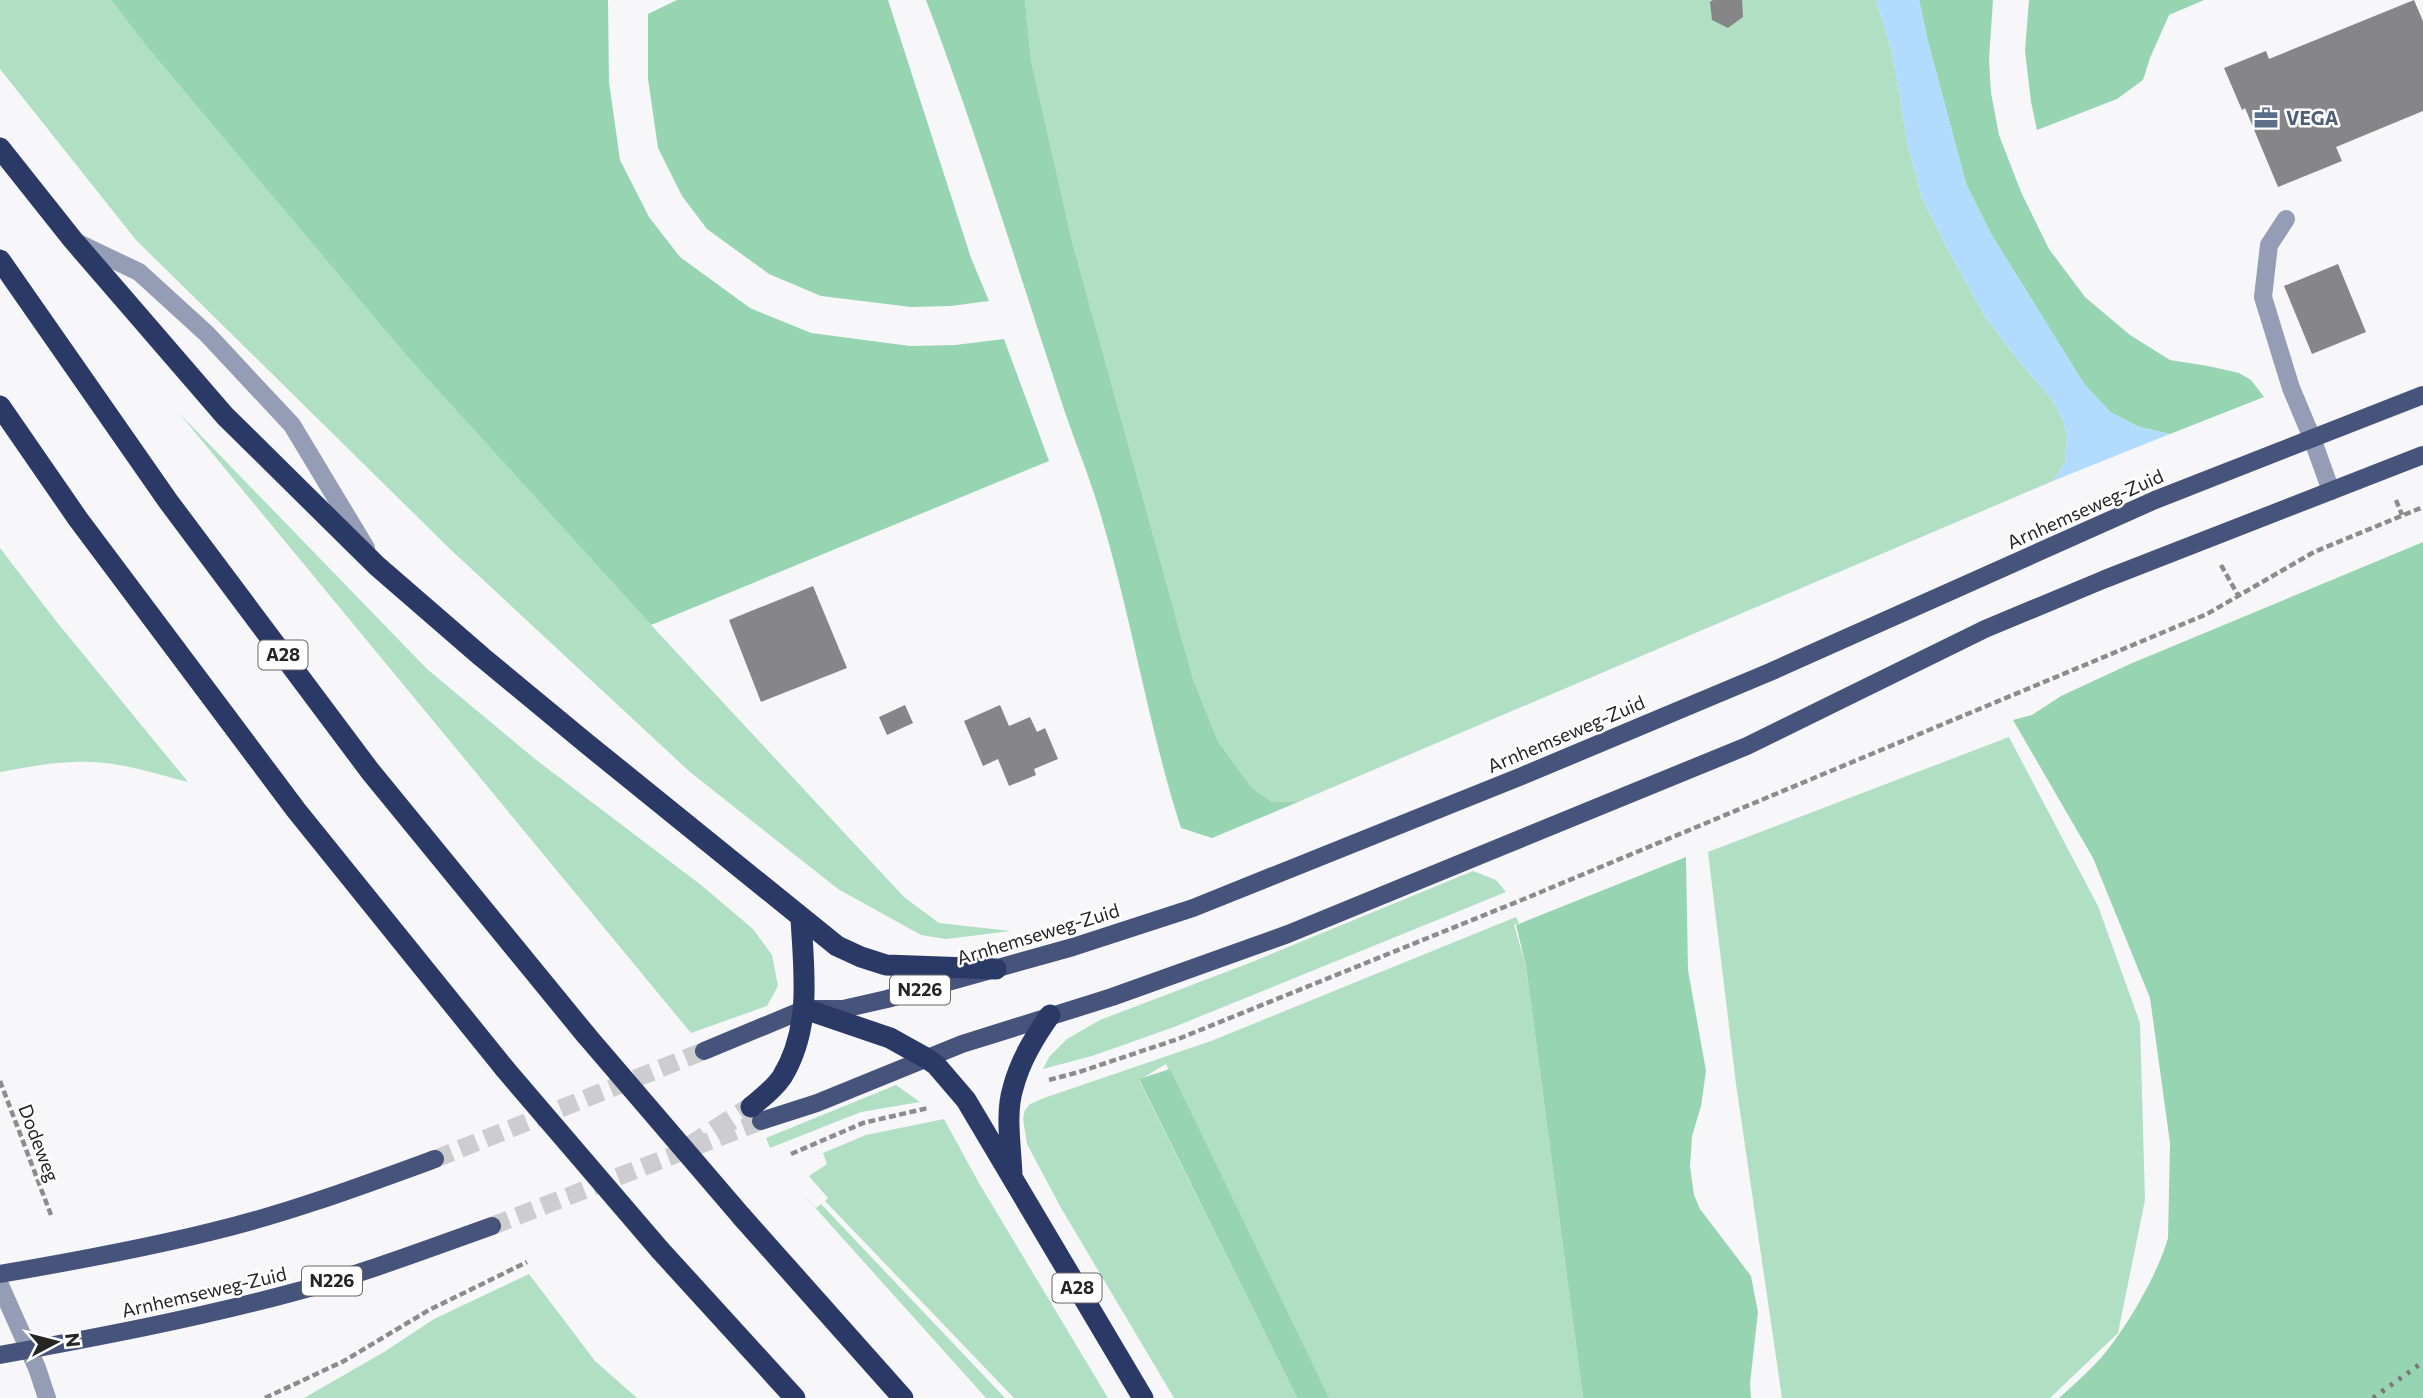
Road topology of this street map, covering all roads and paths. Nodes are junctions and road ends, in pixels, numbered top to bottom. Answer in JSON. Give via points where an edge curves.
{"nodes":[{"id":1,"x":0,"y":148,"type":"edge"},
{"id":2,"x":2286,"y":219,"type":"dead end"},
{"id":3,"x":73,"y":240,"type":"junction"},
{"id":4,"x":0,"y":260,"type":"edge"},
{"id":5,"x":2423,"y":395,"type":"edge"},
{"id":6,"x":0,"y":406,"type":"edge"},
{"id":7,"x":2312,"y":438,"type":"junction"},
{"id":8,"x":2423,"y":455,"type":"edge"},
{"id":9,"x":2331,"y":491,"type":"junction"},
{"id":10,"x":2423,"y":507,"type":"edge"},
{"id":11,"x":2219,"y":561,"type":"dead end"},
{"id":12,"x":377,"y":566,"type":"junction"},
{"id":13,"x":2239,"y":597,"type":"junction"},
{"id":14,"x":801,"y":919,"type":"junction"},
{"id":15,"x":996,"y":969,"type":"junction"},
{"id":16,"x":805,"y":1009,"type":"junction"},
{"id":17,"x":1050,"y":1015,"type":"junction"},
{"id":18,"x":704,"y":1051,"type":"tunnel mouth"},
{"id":19,"x":926,"y":1058,"type":"junction"},
{"id":20,"x":0,"y":1081,"type":"edge"},
{"id":21,"x":1012,"y":1089,"type":"junction"},
{"id":22,"x":966,"y":1100,"type":"junction"},
{"id":23,"x":756,"y":1114,"type":"joint"},
{"id":24,"x":791,"y":1154,"type":"dead end"},
{"id":25,"x":435,"y":1159,"type":"tunnel mouth"},
{"id":26,"x":1012,"y":1178,"type":"junction"},
{"id":27,"x":51,"y":1215,"type":"dead end"},
{"id":28,"x":492,"y":1226,"type":"tunnel mouth"},
{"id":29,"x":527,"y":1262,"type":"dead end"},
{"id":30,"x":0,"y":1274,"type":"edge"},
{"id":31,"x":0,"y":1285,"type":"edge"},
{"id":32,"x":29,"y":1350,"type":"junction"},
{"id":33,"x":0,"y":1355,"type":"edge"},
{"id":34,"x":47,"y":1398,"type":"edge"},
{"id":35,"x":265,"y":1398,"type":"edge"},
{"id":36,"x":795,"y":1398,"type":"edge"},
{"id":37,"x":903,"y":1398,"type":"edge"},
{"id":38,"x":1143,"y":1398,"type":"edge"}],
"edges":[{"from":1,"to":3,"type":"highway"},
{"from":2,"to":7,"type":"street","via":[[2269,245],[2263,297]]},
{"from":3,"to":12,"type":"highway","via":[[225,415]]},
{"from":3,"to":12,"type":"street","via":[[139,272],[252,382],[292,425]]},
{"from":4,"to":37,"type":"highway","number":"A28","bridge":true,"via":[[168,501],[370,771],[586,1035]]},
{"from":5,"to":7,"type":"main road","name":"Arnhemseweg-Zuid"},
{"from":6,"to":36,"type":"highway","bridge":true,"via":[[78,519],[296,810],[505,1069]]},
{"from":7,"to":9,"type":"street"},
{"from":7,"to":15,"type":"main road","name":"Arnhemseweg-Zuid","via":[[2155,499],[1758,677],[1193,908]]},
{"from":8,"to":9,"type":"main road"},
{"from":9,"to":17,"type":"main road","via":[[1985,629],[1747,746],[1197,968]]},
{"from":10,"to":13,"type":"path","via":[[2314,552]]},
{"from":11,"to":13,"type":"path"},
{"from":12,"to":14,"type":"highway"},
{"from":13,"to":21,"type":"path","via":[[1537,894],[1178,1039]]},
{"from":14,"to":15,"type":"highway","via":[[837,946],[886,965]]},
{"from":14,"to":16,"type":"highway"},
{"from":15,"to":16,"type":"main road","name":"Arnhemseweg-Zuid","number":"N226","via":[[844,1009]]},
{"from":16,"to":18,"type":"main road","name":"Arnhemseweg-Zuid","number":"N226"},
{"from":16,"to":19,"type":"highway","number":"A28","via":[[890,1038]]},
{"from":16,"to":23,"type":"highway","via":[[790,1059]]},
{"from":17,"to":19,"type":"main road"},
{"from":17,"to":21,"type":"highway","number":"A28","via":[[1027,1050]]},
{"from":19,"to":22,"type":"highway","number":"A28"},
{"from":19,"to":23,"type":"main road","via":[[817,1103]]},
{"from":20,"to":27,"type":"path","name":"Dodeweg"},
{"from":21,"to":26,"type":"highway","number":"A28"},
{"from":22,"to":24,"type":"path","via":[[863,1124]]},
{"from":22,"to":26,"type":"highway","number":"A28"},
{"from":25,"to":30,"type":"main road","via":[[212,1232]]},
{"from":26,"to":38,"type":"highway","number":"A28"},
{"from":28,"to":32,"type":"main road","name":"Arnhemseweg-Zuid","number":"N226","via":[[369,1271],[292,1293],[169,1324]]},
{"from":29,"to":35,"type":"path","via":[[429,1310],[344,1361]]},
{"from":31,"to":32,"type":"street"},
{"from":32,"to":33,"type":"main road","name":"Arnhemseweg-Zuid","number":"N226"},
{"from":32,"to":34,"type":"street"}]}
